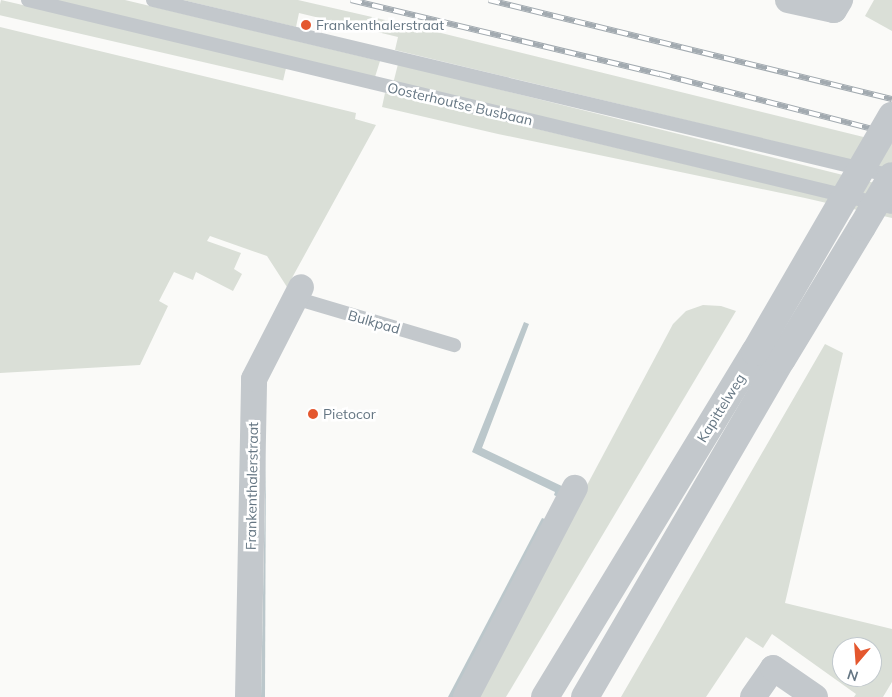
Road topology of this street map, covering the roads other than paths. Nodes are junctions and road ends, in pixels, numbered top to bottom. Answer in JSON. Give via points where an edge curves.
{"nodes":[{"id":1,"x":28,"y":0,"type":"edge"},
{"id":2,"x":153,"y":0,"type":"edge"},
{"id":3,"x":788,"y":0,"type":"edge"},
{"id":4,"x":840,"y":0,"type":"edge"},
{"id":5,"x":892,"y":116,"type":"edge"},
{"id":6,"x":892,"y":176,"type":"edge"},
{"id":7,"x":892,"y":207,"type":"edge"},
{"id":8,"x":298,"y":293,"type":"joint"},
{"id":9,"x":454,"y":345,"type":"dead end"},
{"id":10,"x":575,"y":488,"type":"dead end"},
{"id":11,"x":248,"y":697,"type":"edge"},
{"id":12,"x":466,"y":697,"type":"edge"},
{"id":13,"x":544,"y":697,"type":"edge"},
{"id":14,"x":585,"y":697,"type":"edge"},
{"id":15,"x":753,"y":697,"type":"edge"},
{"id":16,"x":815,"y":697,"type":"edge"}],
"edges":[{"from":1,"to":7,"type":"lane","name":"Oosterhoutse Busbaan"},
{"from":2,"to":6,"type":"lane"},
{"from":3,"to":4,"type":"street","via":[[834,10]]},
{"from":5,"to":13,"type":"street","name":"Kapittelweg","bridge":true,"via":[[755,352]]},
{"from":6,"to":14,"type":"street","name":"Kapittelweg","bridge":true},
{"from":8,"to":9,"type":"lane","name":"Bulkpad"},
{"from":8,"to":11,"type":"street","name":"Frankenthalerstraat","via":[[254,379]]},
{"from":10,"to":12,"type":"street"},
{"from":15,"to":16,"type":"street","via":[[773,668]]}]}
